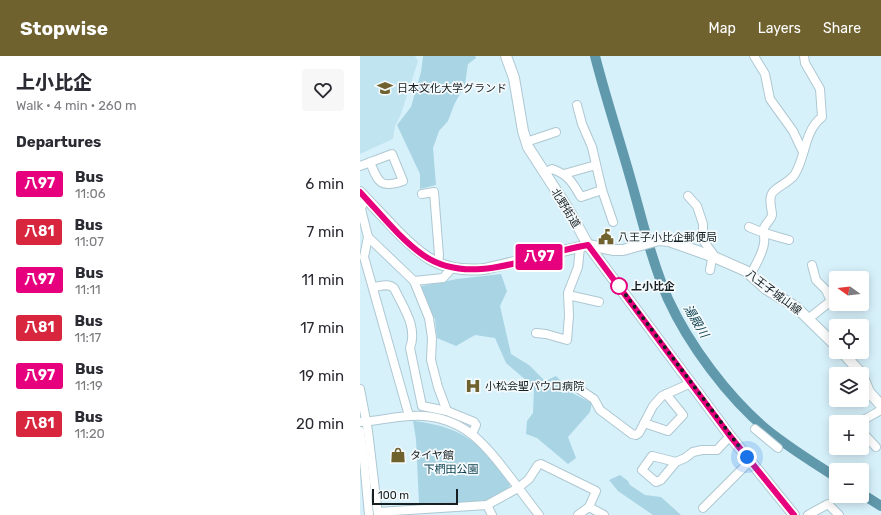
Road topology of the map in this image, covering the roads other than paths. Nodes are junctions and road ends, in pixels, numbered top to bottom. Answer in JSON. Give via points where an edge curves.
{"nodes":[{"id":1,"x":506,"y":56,"type":"edge"},
{"id":2,"x":754,"y":56,"type":"edge"},
{"id":3,"x":804,"y":56,"type":"edge"},
{"id":4,"x":577,"y":105,"type":"dead end"},
{"id":5,"x":556,"y":132,"type":"dead end"},
{"id":6,"x":526,"y":142,"type":"junction"},
{"id":7,"x":803,"y":152,"type":"junction"},
{"id":8,"x":370,"y":162,"type":"dead end"},
{"id":9,"x":596,"y":165,"type":"junction"},
{"id":10,"x":360,"y":166,"type":"edge"},
{"id":11,"x":544,"y":173,"type":"junction"},
{"id":12,"x":564,"y":174,"type":"junction"},
{"id":13,"x":602,"y":190,"type":"junction"},
{"id":14,"x":422,"y":194,"type":"dead end"},
{"id":15,"x":363,"y":196,"type":"edge"},
{"id":16,"x":688,"y":196,"type":"dead end"},
{"id":17,"x":613,"y":222,"type":"dead end"},
{"id":18,"x":749,"y":228,"type":"dead end"},
{"id":19,"x":764,"y":233,"type":"junction"},
{"id":20,"x":368,"y":237,"type":"junction"},
{"id":21,"x":789,"y":240,"type":"dead end"},
{"id":22,"x":584,"y":246,"type":"junction"},
{"id":23,"x":714,"y":257,"type":"junction"},
{"id":24,"x":438,"y":263,"type":"junction"},
{"id":25,"x":812,"y":265,"type":"dead end"},
{"id":26,"x":452,"y":268,"type":"junction"},
{"id":27,"x":710,"y":270,"type":"dead end"},
{"id":28,"x":750,"y":274,"type":"junction"},
{"id":29,"x":414,"y":280,"type":"junction"},
{"id":30,"x":374,"y":287,"type":"junction"},
{"id":31,"x":829,"y":293,"type":"edge"},
{"id":32,"x":568,"y":295,"type":"junction"},
{"id":33,"x":599,"y":302,"type":"dead end"},
{"id":34,"x":829,"y":303,"type":"edge"},
{"id":35,"x":808,"y":319,"type":"junction"},
{"id":36,"x":536,"y":333,"type":"dead end"},
{"id":37,"x":829,"y":339,"type":"edge"},
{"id":38,"x":848,"y":359,"type":"edge"},
{"id":39,"x":856,"y":367,"type":"edge"},
{"id":40,"x":690,"y":383,"type":"junction"},
{"id":41,"x":578,"y":385,"type":"dead end"},
{"id":42,"x":360,"y":389,"type":"edge"},
{"id":43,"x":869,"y":392,"type":"edge"},
{"id":44,"x":666,"y":394,"type":"junction"},
{"id":45,"x":881,"y":405,"type":"edge"},
{"id":46,"x":881,"y":410,"type":"edge"},
{"id":47,"x":447,"y":411,"type":"junction"},
{"id":48,"x":409,"y":416,"type":"junction"},
{"id":49,"x":869,"y":417,"type":"edge"},
{"id":50,"x":363,"y":422,"type":"edge"},
{"id":51,"x":644,"y":423,"type":"junction"},
{"id":52,"x":755,"y":429,"type":"dead end"},
{"id":53,"x":360,"y":431,"type":"edge"},
{"id":54,"x":472,"y":434,"type":"junction"},
{"id":55,"x":730,"y":436,"type":"junction"},
{"id":56,"x":869,"y":440,"type":"edge"},
{"id":57,"x":876,"y":447,"type":"dead end"},
{"id":58,"x":778,"y":448,"type":"dead end"},
{"id":59,"x":750,"y":461,"type":"junction"},
{"id":60,"x":676,"y":462,"type":"dead end"},
{"id":61,"x":518,"y":488,"type":"junction"},
{"id":62,"x":487,"y":505,"type":"junction"},
{"id":63,"x":589,"y":507,"type":"junction"},
{"id":64,"x":703,"y":508,"type":"dead end"},
{"id":65,"x":430,"y":512,"type":"edge"},
{"id":66,"x":378,"y":514,"type":"edge"},
{"id":67,"x":369,"y":515,"type":"edge"},
{"id":68,"x":492,"y":515,"type":"edge"},
{"id":69,"x":539,"y":515,"type":"edge"},
{"id":70,"x":578,"y":515,"type":"edge"},
{"id":71,"x":604,"y":515,"type":"edge"},
{"id":72,"x":794,"y":515,"type":"edge"},
{"id":73,"x":808,"y":515,"type":"edge"},
{"id":74,"x":838,"y":515,"type":"edge"}],
"edges":[{"from":1,"to":6,"type":"main road","name":"北野街道","via":[[516,83]]},
{"from":2,"to":7,"type":"street","via":[[765,74],[770,99],[793,131]]},
{"from":3,"to":7,"type":"street","via":[[805,63],[820,89],[823,115],[817,121]]},
{"from":4,"to":9,"type":"street"},
{"from":5,"to":6,"type":"street"},
{"from":6,"to":11,"type":"main road","name":"北野街道"},
{"from":7,"to":19,"type":"street","via":[[795,175],[771,194],[772,214]]},
{"from":8,"to":10,"type":"street"},
{"from":9,"to":12,"type":"street"},
{"from":9,"to":13,"type":"street"},
{"from":11,"to":12,"type":"street","via":[[552,169]]},
{"from":11,"to":22,"type":"main road","name":"北野街道","via":[[570,212]]},
{"from":12,"to":13,"type":"street","via":[[581,197]]},
{"from":13,"to":17,"type":"street"},
{"from":14,"to":24,"type":"street","via":[[434,192],[440,255]]},
{"from":15,"to":20,"type":"street","via":[[361,209]]},
{"from":15,"to":24,"type":"main road","via":[[416,249]]},
{"from":16,"to":23,"type":"street","via":[[697,206],[703,224],[703,240]]},
{"from":18,"to":19,"type":"street"},
{"from":19,"to":21,"type":"street"},
{"from":19,"to":28,"type":"street","via":[[762,252]]},
{"from":20,"to":29,"type":"street"},
{"from":20,"to":30,"type":"street","via":[[364,257]]},
{"from":22,"to":23,"type":"main road","name":"八王子城山線","via":[[626,250],[657,241],[669,241]]},
{"from":22,"to":26,"type":"main road","via":[[484,269]]},
{"from":22,"to":32,"type":"street"},
{"from":22,"to":40,"type":"main road","name":"北野街道"},
{"from":23,"to":27,"type":"street"},
{"from":23,"to":28,"type":"main road","name":"八王子城山線"},
{"from":24,"to":26,"type":"main road"},
{"from":25,"to":31,"type":"street","via":[[816,280]]},
{"from":26,"to":29,"type":"street","via":[[443,278]]},
{"from":28,"to":35,"type":"main road","name":"八王子城山線","via":[[766,289],[796,307]]},
{"from":29,"to":47,"type":"street","via":[[430,323],[431,360]]},
{"from":30,"to":47,"type":"street","via":[[385,285],[394,288],[412,327],[410,348],[422,406]]},
{"from":30,"to":48,"type":"street"},
{"from":32,"to":33,"type":"street"},
{"from":32,"to":36,"type":"street","via":[[567,340]]},
{"from":34,"to":35,"type":"street"},
{"from":35,"to":37,"type":"main road","name":"八王子城山線"},
{"from":38,"to":39,"type":"main road"},
{"from":40,"to":44,"type":"street"},
{"from":40,"to":55,"type":"main road","name":"北野街道"},
{"from":41,"to":51,"type":"street","via":[[579,389],[594,399],[600,410],[632,434],[639,433]]},
{"from":42,"to":50,"type":"street"},
{"from":43,"to":45,"type":"main road"},
{"from":44,"to":51,"type":"street","via":[[653,406]]},
{"from":44,"to":51,"type":"street","via":[[683,415],[668,431]]},
{"from":46,"to":49,"type":"street"},
{"from":47,"to":54,"type":"street","via":[[474,422],[476,425]]},
{"from":48,"to":50,"type":"street"},
{"from":48,"to":54,"type":"street","via":[[440,419]]},
{"from":50,"to":66,"type":"street","via":[[374,469]]},
{"from":52,"to":58,"type":"street"},
{"from":53,"to":67,"type":"street"},
{"from":54,"to":61,"type":"street","via":[[488,448]]},
{"from":55,"to":59,"type":"main road","name":"北野街道"},
{"from":55,"to":60,"type":"street","via":[[717,450],[693,452]]},
{"from":56,"to":57,"type":"street"},
{"from":59,"to":64,"type":"street"},
{"from":59,"to":72,"type":"main road","name":"北野街道"},
{"from":61,"to":62,"type":"street"},
{"from":61,"to":63,"type":"street","via":[[538,465],[543,464],[596,491]]},
{"from":61,"to":69,"type":"street"},
{"from":62,"to":65,"type":"street"},
{"from":62,"to":68,"type":"street"},
{"from":63,"to":70,"type":"street"},
{"from":63,"to":71,"type":"street"},
{"from":65,"to":66,"type":"street"},
{"from":73,"to":74,"type":"street","via":[[828,504]]}]}
